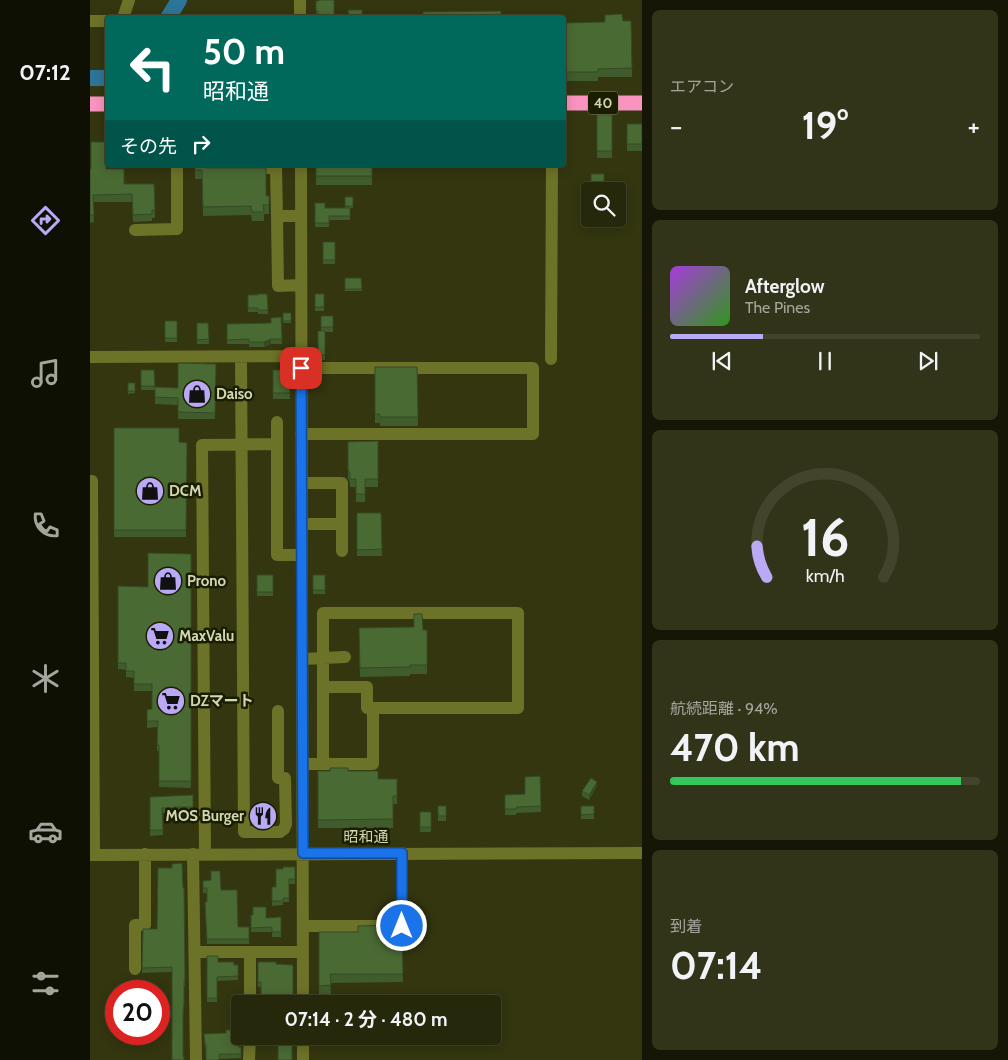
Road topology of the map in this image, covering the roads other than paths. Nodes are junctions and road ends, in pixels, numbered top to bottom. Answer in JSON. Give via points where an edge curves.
{"nodes":[{"id":1,"x":129,"y":0,"type":"edge"},
{"id":2,"x":300,"y":0,"type":"edge"},
{"id":3,"x":124,"y":15,"type":"edge"},
{"id":4,"x":300,"y":15,"type":"edge"},
{"id":5,"x":90,"y":21,"type":"edge"},
{"id":6,"x":105,"y":21,"type":"edge"},
{"id":7,"x":566,"y":103,"type":"edge"},
{"id":8,"x":642,"y":103,"type":"edge"},
{"id":9,"x":90,"y":104,"type":"edge"},
{"id":10,"x":105,"y":104,"type":"edge"},
{"id":11,"x":177,"y":167,"type":"edge"},
{"id":12,"x":208,"y":167,"type":"edge"},
{"id":13,"x":301,"y":167,"type":"edge"},
{"id":14,"x":552,"y":167,"type":"edge"},
{"id":15,"x":277,"y":216,"type":"junction"},
{"id":16,"x":301,"y":216,"type":"junction"},
{"id":17,"x":135,"y":230,"type":"dead end"},
{"id":18,"x":301,"y":285,"type":"junction"},
{"id":19,"x":241,"y":356,"type":"junction"},
{"id":20,"x":90,"y":357,"type":"edge"},
{"id":21,"x":551,"y":359,"type":"dead end"},
{"id":22,"x":301,"y":362,"type":"junction"},
{"id":23,"x":277,"y":422,"type":"dead end"},
{"id":24,"x":301,"y":434,"type":"junction"},
{"id":25,"x":242,"y":444,"type":"junction"},
{"id":26,"x":277,"y":444,"type":"junction"},
{"id":27,"x":90,"y":481,"type":"edge"},
{"id":28,"x":302,"y":483,"type":"junction"},
{"id":29,"x":302,"y":524,"type":"junction"},
{"id":30,"x":342,"y":524,"type":"junction"},
{"id":31,"x":342,"y":551,"type":"dead end"},
{"id":32,"x":302,"y":555,"type":"junction"},
{"id":33,"x":346,"y":657,"type":"dead end"},
{"id":34,"x":302,"y":658,"type":"junction"},
{"id":35,"x":323,"y":658,"type":"junction"},
{"id":36,"x":323,"y":687,"type":"junction"},
{"id":37,"x":373,"y":708,"type":"junction"},
{"id":38,"x":278,"y":711,"type":"dead end"},
{"id":39,"x":303,"y":764,"type":"junction"},
{"id":40,"x":323,"y":764,"type":"junction"},
{"id":41,"x":642,"y":852,"type":"edge"},
{"id":42,"x":303,"y":853,"type":"junction"},
{"id":43,"x":402,"y":853,"type":"junction"},
{"id":44,"x":92,"y":854,"type":"edge"},
{"id":45,"x":145,"y":854,"type":"junction"},
{"id":46,"x":199,"y":854,"type":"junction"},
{"id":47,"x":303,"y":926,"type":"junction"},
{"id":48,"x":195,"y":952,"type":"junction"},
{"id":49,"x":250,"y":952,"type":"junction"},
{"id":50,"x":303,"y":952,"type":"junction"},
{"id":51,"x":135,"y":969,"type":"dead end"},
{"id":52,"x":250,"y":995,"type":"edge"},
{"id":53,"x":303,"y":995,"type":"edge"},
{"id":54,"x":250,"y":1045,"type":"edge"},
{"id":55,"x":303,"y":1045,"type":"edge"},
{"id":56,"x":196,"y":1060,"type":"edge"},
{"id":57,"x":249,"y":1060,"type":"edge"},
{"id":58,"x":303,"y":1060,"type":"edge"}],
"edges":[{"from":1,"to":3,"type":"street"},
{"from":2,"to":4,"type":"street"},
{"from":5,"to":6,"type":"street"},
{"from":7,"to":8,"type":"highway","number":"40"},
{"from":9,"to":10,"type":"highway"},
{"from":11,"to":17,"type":"street","via":[[177,229]]},
{"from":12,"to":15,"type":"street","via":[[276,168]]},
{"from":13,"to":16,"type":"street"},
{"from":14,"to":21,"type":"street"},
{"from":15,"to":16,"type":"street"},
{"from":15,"to":18,"type":"street","via":[[278,286]]},
{"from":16,"to":18,"type":"street"},
{"from":18,"to":22,"type":"street"},
{"from":19,"to":20,"type":"street"},
{"from":19,"to":22,"type":"street"},
{"from":19,"to":25,"type":"street"},
{"from":22,"to":24,"type":"street"},
{"from":22,"to":24,"type":"street","via":[[534,368],[534,434]]},
{"from":23,"to":26,"type":"street"},
{"from":24,"to":28,"type":"street"},
{"from":25,"to":26,"type":"street"},
{"from":25,"to":38,"type":"street","via":[[244,832],[280,832],[286,824]]},
{"from":25,"to":46,"type":"street","via":[[202,444],[205,824]]},
{"from":26,"to":32,"type":"street","via":[[278,555]]},
{"from":27,"to":44,"type":"street"},
{"from":28,"to":29,"type":"street"},
{"from":28,"to":30,"type":"street","via":[[342,483]]},
{"from":29,"to":30,"type":"street"},
{"from":29,"to":32,"type":"street"},
{"from":30,"to":31,"type":"street"},
{"from":32,"to":34,"type":"street"},
{"from":33,"to":35,"type":"street"},
{"from":34,"to":35,"type":"street"},
{"from":34,"to":39,"type":"street"},
{"from":35,"to":36,"type":"street"},
{"from":35,"to":37,"type":"street","via":[[323,613],[518,613],[518,708]]},
{"from":36,"to":37,"type":"street","via":[[367,686],[367,708]]},
{"from":36,"to":40,"type":"street"},
{"from":37,"to":40,"type":"street","via":[[373,764]]},
{"from":39,"to":40,"type":"street"},
{"from":39,"to":42,"type":"street"},
{"from":41,"to":43,"type":"street","name":"昭和通"},
{"from":42,"to":43,"type":"street","name":"昭和通"},
{"from":42,"to":46,"type":"street","name":"昭和通"},
{"from":42,"to":47,"type":"street"},
{"from":43,"to":47,"type":"street","via":[[402,926]]},
{"from":44,"to":45,"type":"street","name":"昭和通"},
{"from":45,"to":46,"type":"street","name":"昭和通"},
{"from":45,"to":51,"type":"street","via":[[145,925],[135,925]]},
{"from":46,"to":48,"type":"street"},
{"from":47,"to":50,"type":"street"},
{"from":48,"to":49,"type":"street"},
{"from":48,"to":56,"type":"street"},
{"from":49,"to":50,"type":"street"},
{"from":49,"to":52,"type":"street"},
{"from":50,"to":53,"type":"street"},
{"from":54,"to":57,"type":"street"},
{"from":55,"to":58,"type":"street"}]}
